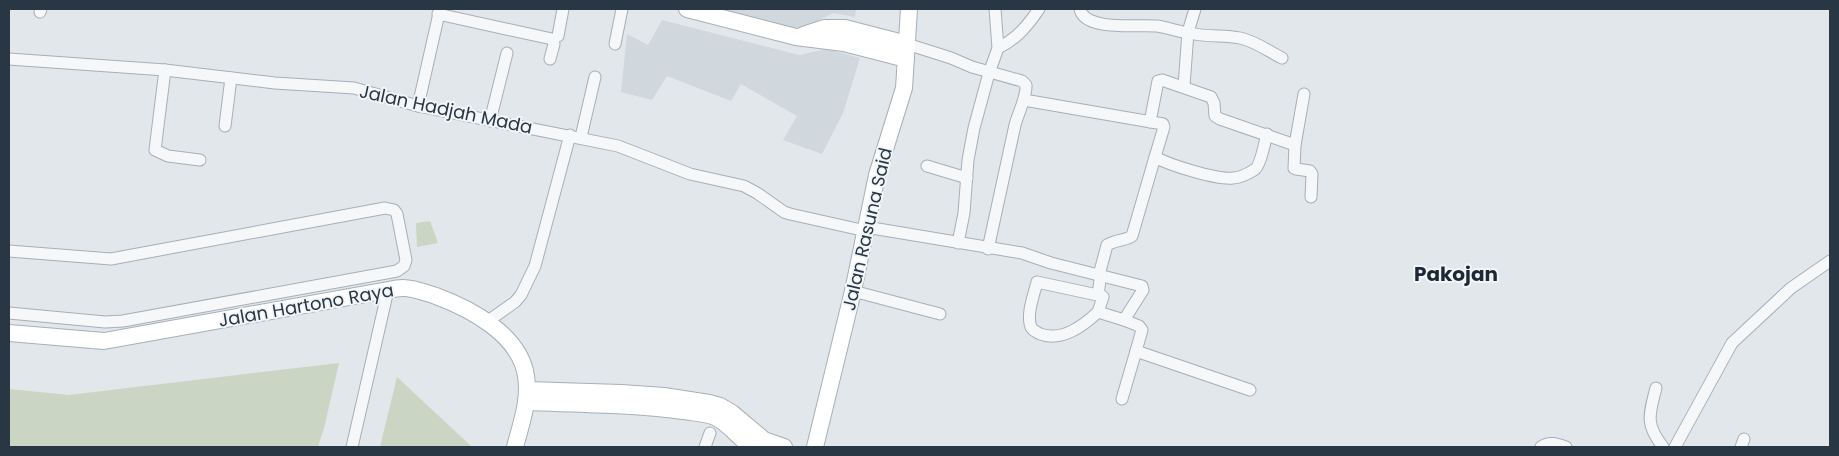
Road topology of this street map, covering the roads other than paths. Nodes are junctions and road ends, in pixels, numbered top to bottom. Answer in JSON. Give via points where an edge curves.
{"nodes":[{"id":1,"x":563,"y":9,"type":"edge"},
{"id":2,"x":622,"y":9,"type":"edge"},
{"id":3,"x":687,"y":9,"type":"edge"},
{"id":4,"x":909,"y":9,"type":"edge"},
{"id":5,"x":994,"y":9,"type":"edge"},
{"id":6,"x":1039,"y":9,"type":"edge"},
{"id":7,"x":1080,"y":9,"type":"edge"},
{"id":8,"x":1195,"y":9,"type":"edge"},
{"id":9,"x":439,"y":12,"type":"edge"},
{"id":10,"x":1188,"y":32,"type":"junction"},
{"id":11,"x":558,"y":36,"type":"dead end"},
{"id":12,"x":615,"y":44,"type":"dead end"},
{"id":13,"x":998,"y":48,"type":"junction"},
{"id":14,"x":906,"y":52,"type":"junction"},
{"id":15,"x":507,"y":53,"type":"dead end"},
{"id":16,"x":1282,"y":58,"type":"dead end"},
{"id":17,"x":9,"y":59,"type":"edge"},
{"id":18,"x":550,"y":59,"type":"dead end"},
{"id":19,"x":165,"y":70,"type":"junction"},
{"id":20,"x":989,"y":73,"type":"junction"},
{"id":21,"x":595,"y":77,"type":"dead end"},
{"id":22,"x":231,"y":78,"type":"junction"},
{"id":23,"x":1184,"y":86,"type":"junction"},
{"id":24,"x":1304,"y":94,"type":"dead end"},
{"id":25,"x":1024,"y":100,"type":"junction"},
{"id":26,"x":418,"y":106,"type":"junction"},
{"id":27,"x":490,"y":121,"type":"junction"},
{"id":28,"x":1150,"y":122,"type":"junction"},
{"id":29,"x":225,"y":126,"type":"dead end"},
{"id":30,"x":1267,"y":134,"type":"junction"},
{"id":31,"x":576,"y":136,"type":"junction"},
{"id":32,"x":1295,"y":145,"type":"junction"},
{"id":33,"x":1155,"y":157,"type":"junction"},
{"id":34,"x":200,"y":160,"type":"dead end"},
{"id":35,"x":927,"y":166,"type":"dead end"},
{"id":36,"x":967,"y":178,"type":"junction"},
{"id":37,"x":1311,"y":198,"type":"dead end"},
{"id":38,"x":866,"y":229,"type":"junction"},
{"id":39,"x":958,"y":243,"type":"junction"},
{"id":40,"x":988,"y":249,"type":"junction"},
{"id":41,"x":9,"y":251,"type":"edge"},
{"id":42,"x":1830,"y":261,"type":"edge"},
{"id":43,"x":1100,"y":275,"type":"junction"},
{"id":44,"x":388,"y":290,"type":"junction"},
{"id":45,"x":853,"y":291,"type":"junction"},
{"id":46,"x":1098,"y":295,"type":"junction"},
{"id":47,"x":9,"y":312,"type":"edge"},
{"id":48,"x":1098,"y":312,"type":"junction"},
{"id":49,"x":940,"y":314,"type":"dead end"},
{"id":50,"x":1124,"y":320,"type":"junction"},
{"id":51,"x":488,"y":321,"type":"junction"},
{"id":52,"x":9,"y":333,"type":"edge"},
{"id":53,"x":1136,"y":351,"type":"junction"},
{"id":54,"x":1656,"y":388,"type":"dead end"},
{"id":55,"x":1250,"y":390,"type":"dead end"},
{"id":56,"x":526,"y":396,"type":"junction"},
{"id":57,"x":1122,"y":399,"type":"dead end"},
{"id":58,"x":710,"y":432,"type":"dead end"},
{"id":59,"x":352,"y":447,"type":"edge"},
{"id":60,"x":515,"y":447,"type":"edge"},
{"id":61,"x":705,"y":447,"type":"edge"},
{"id":62,"x":752,"y":447,"type":"edge"},
{"id":63,"x":784,"y":447,"type":"edge"},
{"id":64,"x":815,"y":447,"type":"edge"},
{"id":65,"x":1541,"y":447,"type":"edge"},
{"id":66,"x":1566,"y":447,"type":"edge"},
{"id":67,"x":1663,"y":447,"type":"edge"},
{"id":68,"x":1675,"y":447,"type":"edge"}],
"edges":[{"from":1,"to":11,"type":"street"},
{"from":2,"to":12,"type":"street"},
{"from":3,"to":14,"type":"street","via":[[796,38],[824,28],[845,28],[864,39]]},
{"from":4,"to":14,"type":"street","name":"Jalan Rasuna Said"},
{"from":5,"to":13,"type":"street"},
{"from":6,"to":13,"type":"street","via":[[1020,33]]},
{"from":7,"to":10,"type":"street","via":[[1082,16],[1100,24],[1160,26]]},
{"from":8,"to":10,"type":"street"},
{"from":9,"to":18,"type":"street","via":[[552,39]]},
{"from":9,"to":26,"type":"street"},
{"from":10,"to":16,"type":"street","via":[[1243,38]]},
{"from":10,"to":23,"type":"street"},
{"from":13,"to":20,"type":"street"},
{"from":14,"to":20,"type":"street"},
{"from":14,"to":38,"type":"street","name":"Jalan Rasuna Said","via":[[904,88],[881,160]]},
{"from":15,"to":27,"type":"street"},
{"from":17,"to":19,"type":"street","name":"Jalan Hadjah Mada"},
{"from":19,"to":22,"type":"street","name":"Jalan Hadjah Mada"},
{"from":19,"to":34,"type":"street","via":[[155,150],[168,156]]},
{"from":20,"to":25,"type":"street","via":[[1025,83]]},
{"from":20,"to":36,"type":"street","via":[[974,128]]},
{"from":21,"to":31,"type":"street"},
{"from":22,"to":26,"type":"street","name":"Jalan Hadjah Mada","via":[[354,88]]},
{"from":22,"to":29,"type":"street"},
{"from":23,"to":28,"type":"street","via":[[1158,81]]},
{"from":23,"to":30,"type":"street","via":[[1211,97],[1215,116],[1220,119]]},
{"from":24,"to":32,"type":"street"},
{"from":25,"to":28,"type":"street"},
{"from":25,"to":40,"type":"street","via":[[1015,125]]},
{"from":26,"to":27,"type":"street","name":"Jalan Hadjah Mada"},
{"from":27,"to":31,"type":"street","name":"Jalan Hadjah Mada"},
{"from":28,"to":33,"type":"street","via":[[1164,126]]},
{"from":30,"to":32,"type":"street"},
{"from":30,"to":33,"type":"street","via":[[1255,170],[1232,179],[1190,170]]},
{"from":31,"to":38,"type":"street","name":"Jalan Hadjah Mada","via":[[618,146],[690,174],[744,186],[790,214]]},
{"from":31,"to":51,"type":"street","via":[[535,266],[521,295]]},
{"from":32,"to":37,"type":"street","via":[[1294,168],[1312,174]]},
{"from":33,"to":43,"type":"street","via":[[1132,236],[1107,245]]},
{"from":35,"to":36,"type":"street"},
{"from":36,"to":39,"type":"street"},
{"from":38,"to":39,"type":"street","name":"Jalan Hadjah Mada"},
{"from":38,"to":45,"type":"street","name":"Jalan Rasuna Said"},
{"from":39,"to":40,"type":"street","name":"Jalan Hadjah Mada"},
{"from":40,"to":43,"type":"street","name":"Jalan Hadjah Mada","via":[[1022,253]]},
{"from":41,"to":47,"type":"street","via":[[111,260],[385,208],[397,214],[406,260],[397,271],[123,320],[105,322]]},
{"from":42,"to":68,"type":"street","via":[[1791,288],[1732,343]]},
{"from":43,"to":46,"type":"street"},
{"from":43,"to":50,"type":"street","name":"Jalan Hadjah Mada","via":[[1143,287]]},
{"from":44,"to":51,"type":"street","name":"Jalan Hartono Raya","via":[[404,288],[424,292],[450,301]]},
{"from":44,"to":52,"type":"street","name":"Jalan Hartono Raya","via":[[104,341]]},
{"from":44,"to":59,"type":"street"},
{"from":45,"to":49,"type":"street"},
{"from":45,"to":64,"type":"street","name":"Jalan Rasuna Said"},
{"from":46,"to":48,"type":"street","via":[[1103,298]]},
{"from":46,"to":48,"type":"street","via":[[1037,282],[1030,310],[1031,326],[1034,332],[1048,337],[1067,334]]},
{"from":48,"to":50,"type":"street"},
{"from":50,"to":53,"type":"street","via":[[1142,330]]},
{"from":51,"to":56,"type":"street","name":"Jalan Hartono Raya","via":[[514,348],[522,363],[526,375]]},
{"from":53,"to":55,"type":"street"},
{"from":53,"to":57,"type":"street"},
{"from":54,"to":67,"type":"street","via":[[1651,407],[1651,428]]},
{"from":56,"to":60,"type":"street","name":"Jalan Hartono Raya"},
{"from":56,"to":62,"type":"street","via":[[707,414],[724,422]]},
{"from":56,"to":63,"type":"street","via":[[621,393],[709,403],[732,413],[764,440]]},
{"from":58,"to":61,"type":"street"},
{"from":65,"to":66,"type":"street","via":[[1554,444]]}]}
